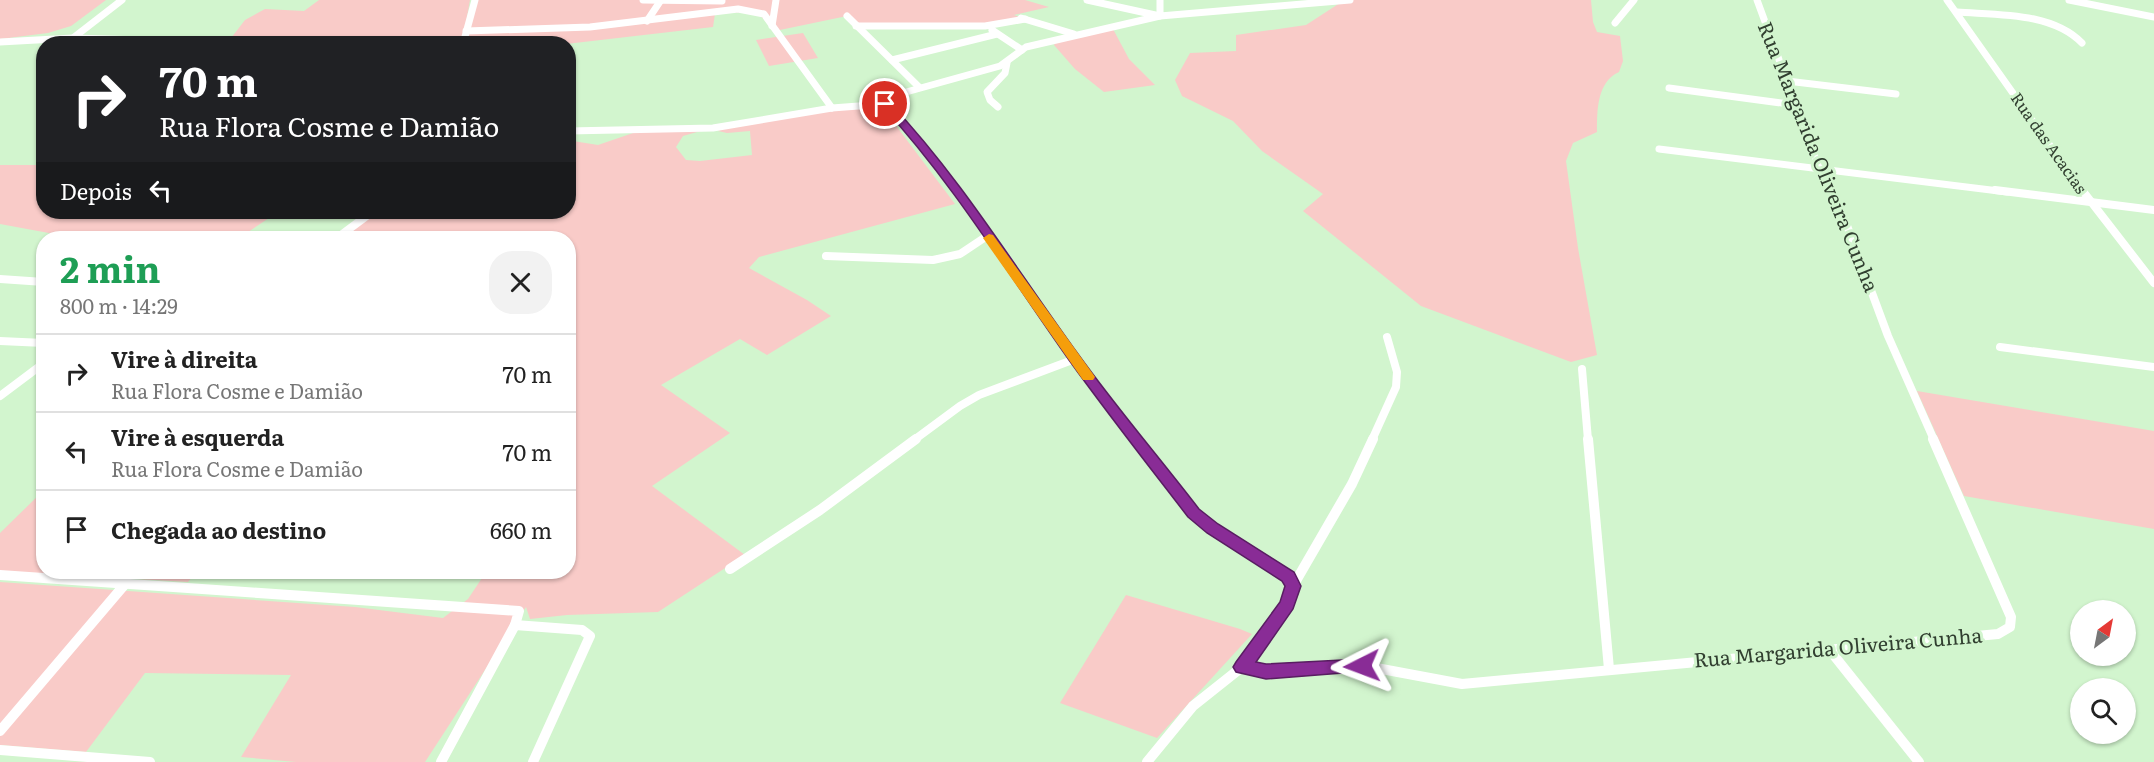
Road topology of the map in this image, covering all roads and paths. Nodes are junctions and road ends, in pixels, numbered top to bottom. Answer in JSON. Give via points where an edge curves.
{"nodes":[{"id":1,"x":122,"y":0,"type":"edge"},
{"id":2,"x":475,"y":0,"type":"edge"},
{"id":3,"x":643,"y":0,"type":"edge"},
{"id":4,"x":661,"y":0,"type":"edge"},
{"id":5,"x":723,"y":0,"type":"edge"},
{"id":6,"x":776,"y":0,"type":"edge"},
{"id":7,"x":1087,"y":0,"type":"edge"},
{"id":8,"x":1160,"y":0,"type":"edge"},
{"id":9,"x":1350,"y":0,"type":"edge"},
{"id":10,"x":1634,"y":0,"type":"edge"},
{"id":11,"x":1757,"y":0,"type":"edge"},
{"id":12,"x":1947,"y":0,"type":"edge"},
{"id":13,"x":2069,"y":0,"type":"edge"},
{"id":14,"x":715,"y":11,"type":"junction"},
{"id":15,"x":1957,"y":12,"type":"junction"},
{"id":16,"x":1013,"y":15,"type":"dead end"},
{"id":17,"x":847,"y":16,"type":"dead end"},
{"id":18,"x":1160,"y":16,"type":"junction"},
{"id":19,"x":2154,"y":17,"type":"edge"},
{"id":20,"x":1025,"y":19,"type":"junction"},
{"id":21,"x":647,"y":21,"type":"junction"},
{"id":22,"x":1615,"y":23,"type":"dead end"},
{"id":23,"x":772,"y":26,"type":"junction"},
{"id":24,"x":856,"y":26,"type":"junction"},
{"id":25,"x":985,"y":26,"type":"junction"},
{"id":26,"x":466,"y":31,"type":"junction"},
{"id":27,"x":997,"y":34,"type":"junction"},
{"id":28,"x":1075,"y":34,"type":"junction"},
{"id":29,"x":76,"y":36,"type":"edge"},
{"id":30,"x":465,"y":36,"type":"edge"},
{"id":31,"x":36,"y":41,"type":"edge"},
{"id":32,"x":1,"y":43,"type":"edge"},
{"id":33,"x":2082,"y":43,"type":"dead end"},
{"id":34,"x":1022,"y":50,"type":"junction"},
{"id":35,"x":892,"y":60,"type":"junction"},
{"id":36,"x":1007,"y":63,"type":"junction"},
{"id":37,"x":1787,"y":81,"type":"junction"},
{"id":38,"x":919,"y":87,"type":"junction"},
{"id":39,"x":1670,"y":88,"type":"dead end"},
{"id":40,"x":1896,"y":94,"type":"dead end"},
{"id":41,"x":885,"y":104,"type":"junction"},
{"id":42,"x":1796,"y":105,"type":"junction"},
{"id":43,"x":998,"y":107,"type":"dead end"},
{"id":44,"x":832,"y":108,"type":"junction"},
{"id":45,"x":576,"y":131,"type":"edge"},
{"id":46,"x":1659,"y":149,"type":"dead end"},
{"id":47,"x":1819,"y":168,"type":"junction"},
{"id":48,"x":2091,"y":203,"type":"junction"},
{"id":49,"x":2154,"y":210,"type":"edge"},
{"id":50,"x":363,"y":219,"type":"edge"},
{"id":51,"x":346,"y":231,"type":"edge"},
{"id":52,"x":987,"y":236,"type":"junction"},
{"id":53,"x":826,"y":256,"type":"dead end"},
{"id":54,"x":0,"y":279,"type":"edge"},
{"id":55,"x":36,"y":281,"type":"edge"},
{"id":56,"x":2154,"y":283,"type":"edge"},
{"id":57,"x":1387,"y":337,"type":"dead end"},
{"id":58,"x":0,"y":341,"type":"edge"},
{"id":59,"x":36,"y":343,"type":"edge"},
{"id":60,"x":2000,"y":346,"type":"dead end"},
{"id":61,"x":1075,"y":359,"type":"junction"},
{"id":62,"x":2154,"y":367,"type":"edge"},
{"id":63,"x":36,"y":369,"type":"edge"},
{"id":64,"x":1582,"y":369,"type":"dead end"},
{"id":65,"x":0,"y":396,"type":"edge"},
{"id":66,"x":730,"y":569,"type":"dead end"},
{"id":67,"x":0,"y":575,"type":"edge"},
{"id":68,"x":36,"y":577,"type":"edge"},
{"id":69,"x":63,"y":579,"type":"edge"},
{"id":70,"x":126,"y":583,"type":"junction"},
{"id":71,"x":1293,"y":586,"type":"junction"},
{"id":72,"x":516,"y":625,"type":"junction"},
{"id":73,"x":1828,"y":648,"type":"junction"},
{"id":74,"x":1242,"y":667,"type":"junction"},
{"id":75,"x":1609,"y":669,"type":"junction"},
{"id":76,"x":0,"y":731,"type":"edge"},
{"id":77,"x":0,"y":750,"type":"edge"},
{"id":78,"x":150,"y":762,"type":"edge"},
{"id":79,"x":441,"y":762,"type":"edge"},
{"id":80,"x":533,"y":762,"type":"edge"},
{"id":81,"x":1147,"y":762,"type":"edge"},
{"id":82,"x":1920,"y":762,"type":"edge"}],
"edges":[{"from":1,"to":29,"type":"street"},
{"from":2,"to":26,"type":"street"},
{"from":3,"to":4,"type":"street"},
{"from":4,"to":5,"type":"street"},
{"from":4,"to":21,"type":"street"},
{"from":5,"to":14,"type":"street"},
{"from":6,"to":23,"type":"street"},
{"from":7,"to":18,"type":"street"},
{"from":8,"to":18,"type":"street"},
{"from":9,"to":18,"type":"street"},
{"from":10,"to":22,"type":"street"},
{"from":11,"to":37,"type":"street","name":"Rua Margarida Oliveira Cunha"},
{"from":12,"to":15,"type":"street","name":"Rua das Acacias"},
{"from":13,"to":19,"type":"street"},
{"from":14,"to":21,"type":"street"},
{"from":14,"to":23,"type":"street","via":[[756,11],[764,14]]},
{"from":15,"to":33,"type":"street","via":[[2038,21],[2068,31]]},
{"from":15,"to":48,"type":"street","name":"Rua das Acacias"},
{"from":16,"to":20,"type":"street"},
{"from":17,"to":24,"type":"street"},
{"from":18,"to":28,"type":"street"},
{"from":20,"to":25,"type":"street"},
{"from":20,"to":28,"type":"street"},
{"from":21,"to":26,"type":"street"},
{"from":23,"to":44,"type":"street"},
{"from":24,"to":25,"type":"street"},
{"from":24,"to":35,"type":"street"},
{"from":25,"to":27,"type":"street"},
{"from":26,"to":30,"type":"street"},
{"from":27,"to":34,"type":"street"},
{"from":27,"to":35,"type":"street"},
{"from":28,"to":34,"type":"street"},
{"from":31,"to":32,"type":"street"},
{"from":34,"to":36,"type":"street"},
{"from":35,"to":38,"type":"street"},
{"from":36,"to":38,"type":"street"},
{"from":36,"to":43,"type":"street","via":[[1005,73],[986,94]]},
{"from":37,"to":40,"type":"street"},
{"from":37,"to":42,"type":"street","name":"Rua Margarida Oliveira Cunha"},
{"from":38,"to":41,"type":"street"},
{"from":39,"to":42,"type":"street"},
{"from":41,"to":44,"type":"street"},
{"from":41,"to":52,"type":"street","via":[[934,160]]},
{"from":42,"to":47,"type":"street","name":"Rua Margarida Oliveira Cunha"},
{"from":44,"to":45,"type":"street","via":[[713,128]]},
{"from":46,"to":47,"type":"street"},
{"from":47,"to":48,"type":"street"},
{"from":47,"to":73,"type":"street","name":"Rua Margarida Oliveira Cunha","via":[[1843,215],[1888,336],[2007,606],[2011,623],[1998,634]]},
{"from":48,"to":49,"type":"street"},
{"from":48,"to":56,"type":"street","name":"Rua das Acacias"},
{"from":50,"to":51,"type":"street"},
{"from":52,"to":53,"type":"street","via":[[967,253],[945,259]]},
{"from":52,"to":61,"type":"street"},
{"from":54,"to":55,"type":"street"},
{"from":57,"to":71,"type":"street","via":[[1397,372],[1396,387],[1352,484]]},
{"from":58,"to":59,"type":"street"},
{"from":60,"to":62,"type":"street"},
{"from":61,"to":66,"type":"street","via":[[960,405],[820,510]]},
{"from":61,"to":71,"type":"street","via":[[1194,513],[1288,577]]},
{"from":63,"to":65,"type":"street"},
{"from":64,"to":75,"type":"street"},
{"from":67,"to":68,"type":"street"},
{"from":69,"to":70,"type":"street"},
{"from":70,"to":72,"type":"street","via":[[516,609],[520,612]]},
{"from":70,"to":76,"type":"street"},
{"from":71,"to":74,"type":"street","via":[[1287,604]]},
{"from":72,"to":79,"type":"street"},
{"from":72,"to":80,"type":"street","via":[[582,630],[590,636]]},
{"from":73,"to":75,"type":"street","name":"Rua Margarida Oliveira Cunha"},
{"from":73,"to":82,"type":"street"},
{"from":74,"to":75,"type":"street","name":"Rua Margarida Oliveira Cunha","via":[[1266,671],[1374,667],[1462,684]]},
{"from":74,"to":81,"type":"street","via":[[1194,706]]},
{"from":77,"to":78,"type":"street"}]}
